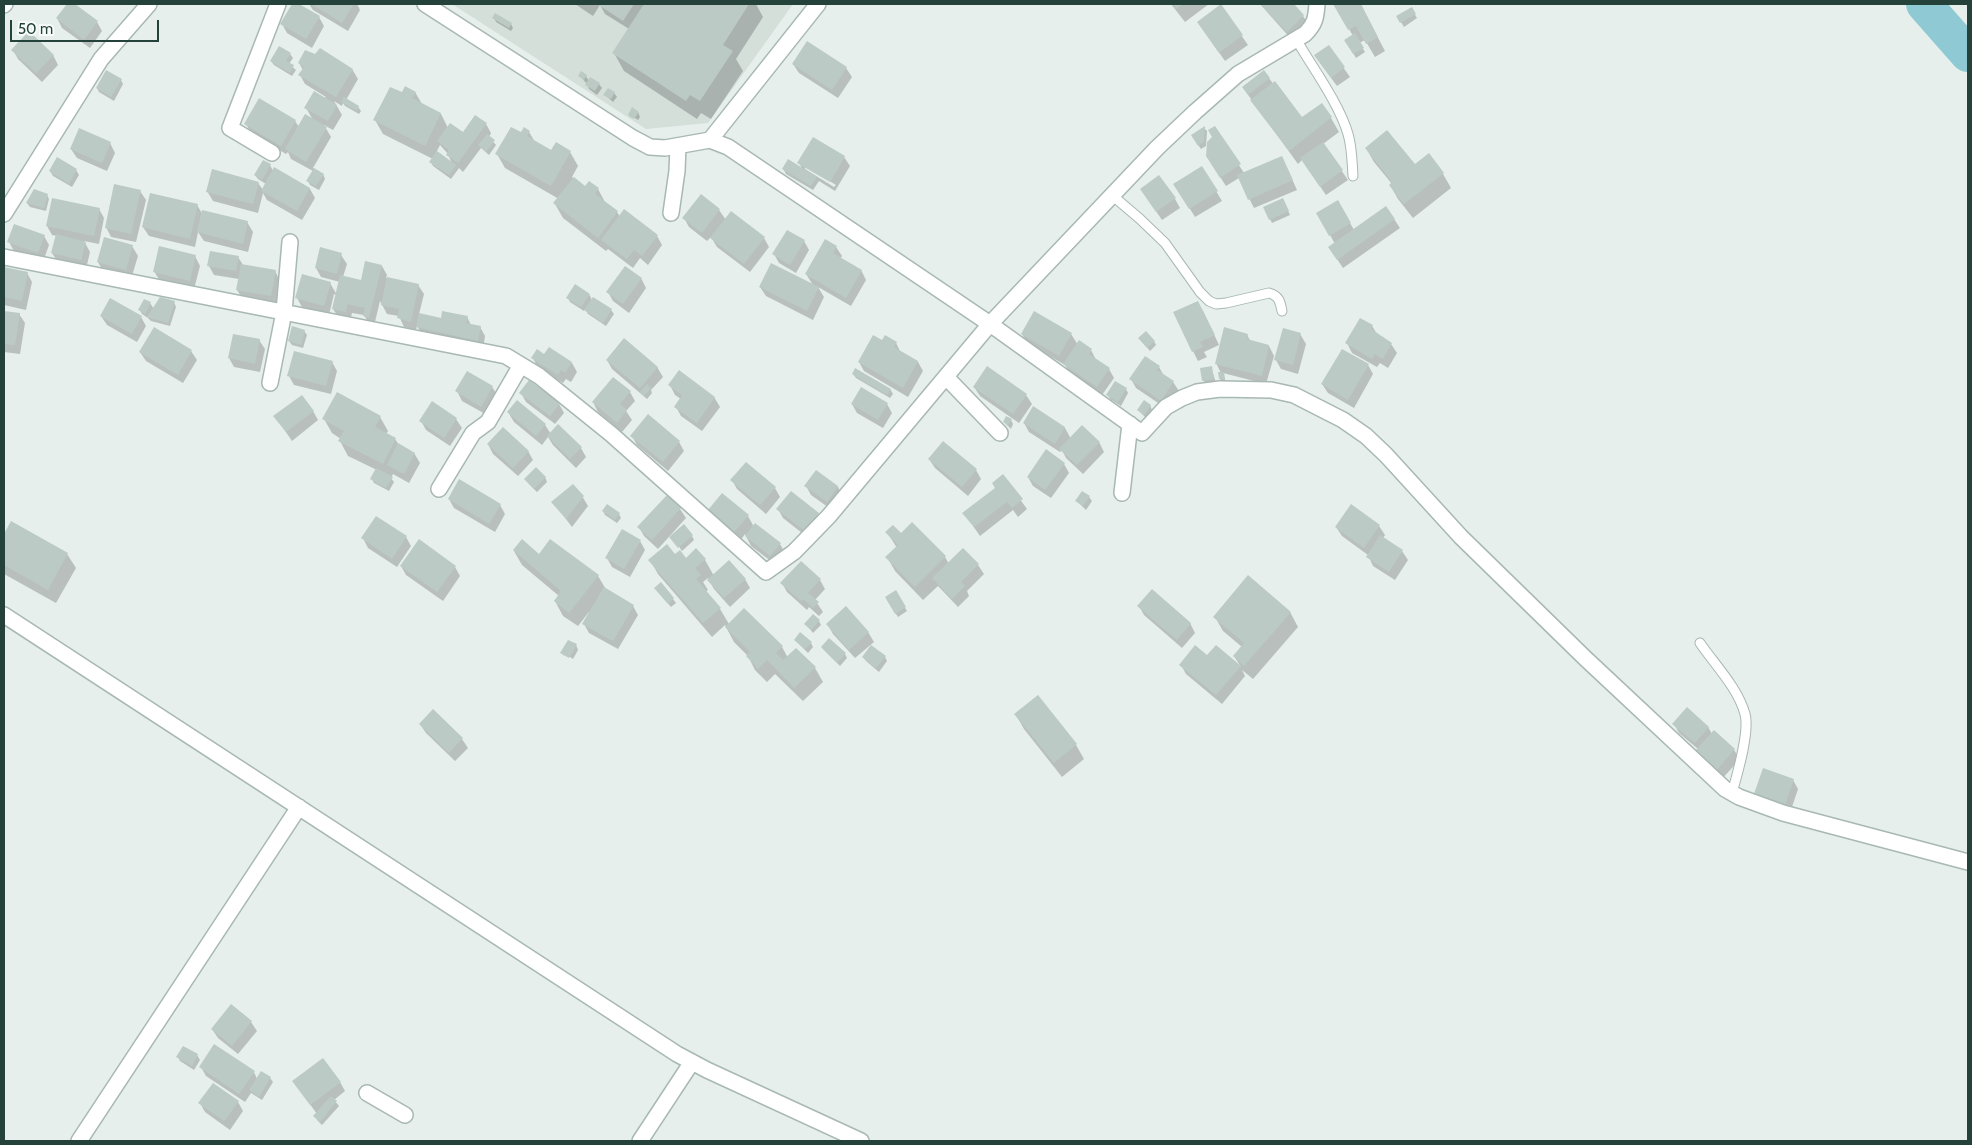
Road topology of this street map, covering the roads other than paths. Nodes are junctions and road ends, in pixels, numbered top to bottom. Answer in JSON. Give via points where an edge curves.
{"nodes":[{"id":1,"x":149,"y":4,"type":"edge"},
{"id":2,"x":278,"y":4,"type":"edge"},
{"id":3,"x":425,"y":4,"type":"edge"},
{"id":4,"x":818,"y":4,"type":"edge"},
{"id":5,"x":1317,"y":4,"type":"edge"},
{"id":6,"x":1296,"y":39,"type":"junction"},
{"id":7,"x":710,"y":140,"type":"junction"},
{"id":8,"x":678,"y":146,"type":"junction"},
{"id":9,"x":272,"y":153,"type":"dead end"},
{"id":10,"x":1354,"y":176,"type":"dead end"},
{"id":11,"x":1113,"y":196,"type":"junction"},
{"id":12,"x":671,"y":213,"type":"dead end"},
{"id":13,"x":4,"y":214,"type":"edge"},
{"id":14,"x":290,"y":242,"type":"dead end"},
{"id":15,"x":4,"y":257,"type":"edge"},
{"id":16,"x":1282,"y":311,"type":"dead end"},
{"id":17,"x":284,"y":312,"type":"junction"},
{"id":18,"x":990,"y":324,"type":"junction"},
{"id":19,"x":521,"y":364,"type":"junction"},
{"id":20,"x":946,"y":377,"type":"junction"},
{"id":21,"x":270,"y":383,"type":"dead end"},
{"id":22,"x":1130,"y":424,"type":"junction"},
{"id":23,"x":1000,"y":433,"type":"dead end"},
{"id":24,"x":439,"y":489,"type":"dead end"},
{"id":25,"x":1122,"y":493,"type":"dead end"},
{"id":26,"x":4,"y":615,"type":"edge"},
{"id":27,"x":1700,"y":643,"type":"dead end"},
{"id":28,"x":1732,"y":793,"type":"junction"},
{"id":29,"x":299,"y":807,"type":"junction"},
{"id":30,"x":1968,"y":862,"type":"edge"},
{"id":31,"x":692,"y":1062,"type":"junction"},
{"id":32,"x":367,"y":1093,"type":"dead end"},
{"id":33,"x":405,"y":1116,"type":"dead end"},
{"id":34,"x":79,"y":1141,"type":"edge"},
{"id":35,"x":640,"y":1141,"type":"edge"},
{"id":36,"x":861,"y":1141,"type":"edge"}],
"edges":[{"from":1,"to":13,"type":"street","via":[[101,59]]},
{"from":2,"to":9,"type":"street","via":[[230,128]]},
{"from":3,"to":8,"type":"street","via":[[633,138],[650,147]]},
{"from":4,"to":7,"type":"street"},
{"from":5,"to":6,"type":"street","via":[[1313,26]]},
{"from":6,"to":10,"type":"lane","via":[[1348,132]]},
{"from":6,"to":11,"type":"street","via":[[1238,74],[1157,148]]},
{"from":7,"to":8,"type":"street"},
{"from":7,"to":18,"type":"street","via":[[728,147]]},
{"from":8,"to":12,"type":"street"},
{"from":11,"to":16,"type":"lane","via":[[1165,243],[1209,301],[1226,303],[1269,294],[1280,301]]},
{"from":11,"to":18,"type":"street"},
{"from":14,"to":17,"type":"street"},
{"from":15,"to":17,"type":"street"},
{"from":17,"to":19,"type":"street","via":[[506,356]]},
{"from":17,"to":21,"type":"street"},
{"from":18,"to":20,"type":"street"},
{"from":18,"to":22,"type":"street"},
{"from":19,"to":20,"type":"street","via":[[610,434],[766,572],[794,552],[829,516]]},
{"from":19,"to":24,"type":"street","via":[[488,422],[473,433]]},
{"from":20,"to":23,"type":"street"},
{"from":22,"to":25,"type":"street"},
{"from":22,"to":28,"type":"street","via":[[1142,433],[1166,407],[1198,392],[1220,389],[1271,390],[1294,395],[1343,420],[1386,454],[1504,580],[1704,771]]},
{"from":26,"to":29,"type":"street"},
{"from":27,"to":28,"type":"lane","via":[[1736,694],[1746,715]]},
{"from":28,"to":30,"type":"street","via":[[1782,812]]},
{"from":29,"to":31,"type":"street"},
{"from":29,"to":34,"type":"street"},
{"from":31,"to":35,"type":"street"},
{"from":31,"to":36,"type":"street"},
{"from":32,"to":33,"type":"street"}]}
